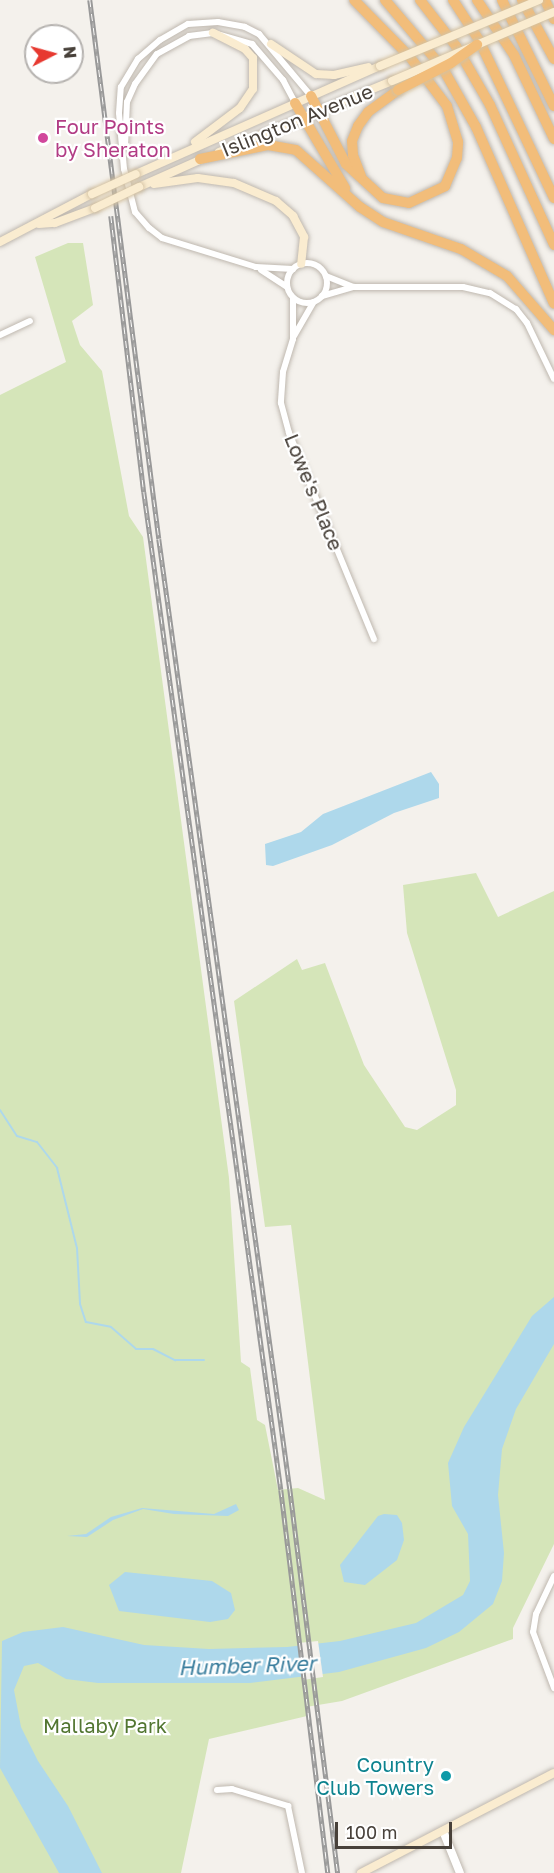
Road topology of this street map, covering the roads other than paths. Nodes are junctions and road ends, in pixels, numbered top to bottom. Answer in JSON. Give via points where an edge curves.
{"nodes":[{"id":1,"x":354,"y":0,"type":"edge"},
{"id":2,"x":420,"y":0,"type":"edge"},
{"id":3,"x":453,"y":0,"type":"edge"},
{"id":4,"x":477,"y":0,"type":"edge"},
{"id":5,"x":502,"y":0,"type":"edge"},
{"id":6,"x":522,"y":0,"type":"edge"},
{"id":7,"x":539,"y":0,"type":"edge"},
{"id":8,"x":545,"y":0,"type":"edge"},
{"id":9,"x":388,"y":2,"type":"edge"},
{"id":10,"x":554,"y":12,"type":"edge"},
{"id":11,"x":554,"y":19,"type":"edge"},
{"id":12,"x":213,"y":33,"type":"junction"},
{"id":13,"x":271,"y":44,"type":"junction"},
{"id":14,"x":477,"y":45,"type":"joint"},
{"id":15,"x":554,"y":59,"type":"edge"},
{"id":16,"x":380,"y":66,"type":"junction"},
{"id":17,"x":395,"y":85,"type":"junction"},
{"id":18,"x":311,"y":96,"type":"junction"},
{"id":19,"x":295,"y":103,"type":"junction"},
{"id":20,"x":554,"y":106,"type":"edge"},
{"id":21,"x":318,"y":111,"type":"junction"},
{"id":22,"x":303,"y":117,"type":"junction"},
{"id":23,"x":554,"y":139,"type":"edge"},
{"id":24,"x":185,"y":149,"type":"junction"},
{"id":25,"x":200,"y":159,"type":"junction"},
{"id":26,"x":124,"y":169,"type":"junction"},
{"id":27,"x":139,"y":187,"type":"junction"},
{"id":28,"x":370,"y":188,"type":"junction"},
{"id":29,"x":554,"y":198,"type":"edge"},
{"id":30,"x":360,"y":207,"type":"junction"},
{"id":31,"x":38,"y":224,"type":"junction"},
{"id":32,"x":0,"y":242,"type":"edge"},
{"id":33,"x":554,"y":245,"type":"edge"},
{"id":34,"x":297,"y":266,"type":"junction"},
{"id":35,"x":255,"y":267,"type":"junction"},
{"id":36,"x":326,"y":276,"type":"junction"},
{"id":37,"x":287,"y":287,"type":"junction"},
{"id":38,"x":354,"y":287,"type":"junction"},
{"id":39,"x":322,"y":296,"type":"junction"},
{"id":40,"x":293,"y":298,"type":"junction"},
{"id":41,"x":314,"y":302,"type":"junction"},
{"id":42,"x":554,"y":304,"type":"edge"},
{"id":43,"x":30,"y":321,"type":"dead end"},
{"id":44,"x":554,"y":330,"type":"edge"},
{"id":45,"x":0,"y":335,"type":"edge"},
{"id":46,"x":293,"y":339,"type":"junction"},
{"id":47,"x":554,"y":379,"type":"edge"},
{"id":48,"x":374,"y":639,"type":"dead end"},
{"id":49,"x":554,"y":1576,"type":"edge"},
{"id":50,"x":554,"y":1688,"type":"edge"},
{"id":51,"x":554,"y":1773,"type":"edge"},
{"id":52,"x":217,"y":1790,"type":"dead end"},
{"id":53,"x":443,"y":1831,"type":"junction"},
{"id":54,"x":303,"y":1873,"type":"edge"},
{"id":55,"x":361,"y":1873,"type":"edge"},
{"id":56,"x":460,"y":1873,"type":"edge"}],
"edges":[{"from":1,"to":28,"type":"highway","via":[[436,89],[454,124],[458,142],[452,173],[439,191],[409,203],[383,198]]},
{"from":2,"to":33,"type":"highway","via":[[456,46],[490,105]]},
{"from":3,"to":29,"type":"highway","via":[[479,40]]},
{"from":4,"to":23,"type":"highway","via":[[514,55]]},
{"from":5,"to":20,"type":"highway"},
{"from":6,"to":15,"type":"highway"},
{"from":7,"to":16,"type":"main road","name":"Islington Avenue","bridge":true},
{"from":8,"to":11,"type":"highway"},
{"from":9,"to":42,"type":"highway","via":[[442,67],[476,127]]},
{"from":10,"to":14,"type":"main road","bridge":true},
{"from":12,"to":19,"type":"street","via":[[252,44],[284,80]]},
{"from":12,"to":24,"type":"main road","via":[[253,58],[253,89],[240,108]]},
{"from":12,"to":26,"type":"street","via":[[177,41],[148,63],[128,102]]},
{"from":13,"to":16,"type":"main road","via":[[316,74]]},
{"from":13,"to":18,"type":"street"},
{"from":13,"to":26,"type":"street","via":[[245,27],[203,21],[175,30],[149,48],[121,87]]},
{"from":14,"to":17,"type":"highway","bridge":true,"via":[[451,63]]},
{"from":16,"to":18,"type":"main road","name":"Islington Avenue"},
{"from":17,"to":21,"type":"main road","name":"Islington Avenue"},
{"from":17,"to":28,"type":"highway","via":[[368,112],[352,141],[357,170]]},
{"from":18,"to":19,"type":"main road","name":"Islington Avenue"},
{"from":18,"to":21,"type":"highway"},
{"from":19,"to":22,"type":"highway"},
{"from":19,"to":24,"type":"main road","name":"Islington Avenue"},
{"from":21,"to":22,"type":"main road","name":"Islington Avenue"},
{"from":21,"to":28,"type":"highway","via":[[346,164]]},
{"from":22,"to":25,"type":"main road","name":"Islington Avenue"},
{"from":22,"to":30,"type":"highway","via":[[330,167]]},
{"from":24,"to":31,"type":"main road","name":"Islington Avenue","bridge":true,"via":[[53,212]]},
{"from":25,"to":27,"type":"main road","name":"Islington Avenue"},
{"from":25,"to":30,"type":"highway","via":[[261,146],[288,147],[304,156]]},
{"from":26,"to":35,"type":"street","via":[[135,212],[162,238]]},
{"from":27,"to":31,"type":"main road","name":"Islington Avenue","bridge":true,"via":[[56,223]]},
{"from":27,"to":34,"type":"main road","via":[[198,178],[234,183],[276,201],[293,216],[304,237]]},
{"from":30,"to":44,"type":"highway","via":[[383,222],[485,261],[507,276]]},
{"from":31,"to":32,"type":"main road","name":"Islington Avenue"},
{"from":34,"to":35,"type":"street"},
{"from":34,"to":36,"type":"street","via":[[320,268]]},
{"from":34,"to":37,"type":"street"},
{"from":35,"to":37,"type":"street"},
{"from":36,"to":38,"type":"street"},
{"from":36,"to":39,"type":"street"},
{"from":37,"to":40,"type":"street"},
{"from":38,"to":39,"type":"street"},
{"from":38,"to":47,"type":"street","via":[[464,287],[490,293],[516,309],[527,323]]},
{"from":39,"to":41,"type":"street"},
{"from":40,"to":41,"type":"street","via":[[303,303]]},
{"from":40,"to":46,"type":"street","name":"Lowe's Place"},
{"from":41,"to":46,"type":"street","name":"Lowe's Place"},
{"from":43,"to":45,"type":"street"},
{"from":46,"to":48,"type":"street","name":"Lowe's Place","via":[[283,372],[281,403],[289,433]]},
{"from":49,"to":50,"type":"street","via":[[536,1614],[533,1632]]},
{"from":51,"to":53,"type":"main road"},
{"from":52,"to":54,"type":"street","via":[[232,1788],[288,1806]]},
{"from":53,"to":55,"type":"main road"},
{"from":53,"to":56,"type":"street"}]}
